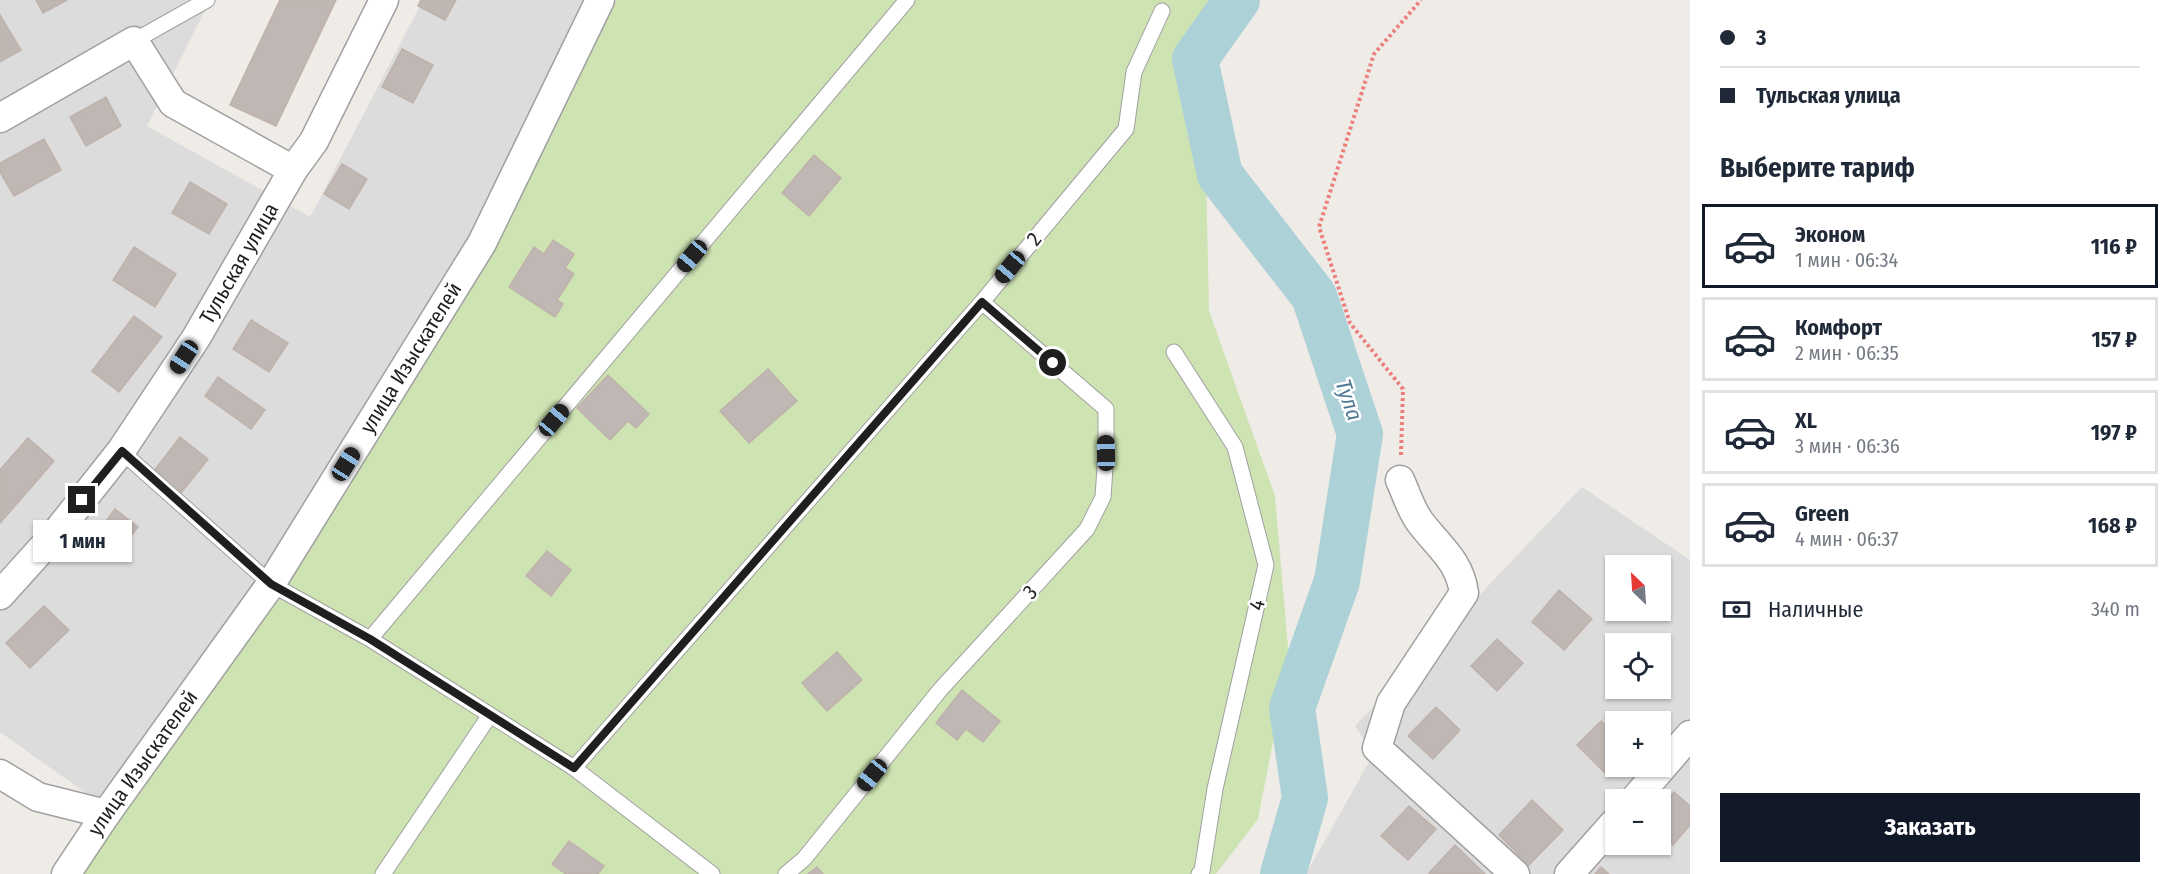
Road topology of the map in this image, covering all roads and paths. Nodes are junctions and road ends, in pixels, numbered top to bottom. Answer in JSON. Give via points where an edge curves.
{"nodes":[{"id":1,"x":207,"y":0,"type":"edge"},
{"id":2,"x":384,"y":0,"type":"edge"},
{"id":3,"x":600,"y":0,"type":"edge"},
{"id":4,"x":908,"y":0,"type":"edge"},
{"id":5,"x":1421,"y":0,"type":"edge"},
{"id":6,"x":1162,"y":11,"type":"dead end"},
{"id":7,"x":134,"y":41,"type":"junction"},
{"id":8,"x":0,"y":118,"type":"edge"},
{"id":9,"x":293,"y":170,"type":"junction"},
{"id":10,"x":982,"y":302,"type":"junction"},
{"id":11,"x":1174,"y":352,"type":"dead end"},
{"id":12,"x":122,"y":451,"type":"junction"},
{"id":13,"x":1400,"y":480,"type":"joint"},
{"id":14,"x":271,"y":584,"type":"junction"},
{"id":15,"x":0,"y":595,"type":"edge"},
{"id":16,"x":370,"y":639,"type":"junction"},
{"id":17,"x":490,"y":714,"type":"junction"},
{"id":18,"x":1690,"y":735,"type":"edge"},
{"id":19,"x":574,"y":768,"type":"junction"},
{"id":20,"x":0,"y":774,"type":"edge"},
{"id":21,"x":1643,"y":789,"type":"edge"},
{"id":22,"x":106,"y":814,"type":"junction"},
{"id":23,"x":1605,"y":833,"type":"edge"},
{"id":24,"x":66,"y":874,"type":"edge"},
{"id":25,"x":383,"y":874,"type":"edge"},
{"id":26,"x":712,"y":874,"type":"edge"},
{"id":27,"x":786,"y":874,"type":"edge"},
{"id":28,"x":1199,"y":874,"type":"edge"},
{"id":29,"x":1515,"y":874,"type":"edge"},
{"id":30,"x":1569,"y":874,"type":"edge"}],
"edges":[{"from":1,"to":7,"type":"lane"},
{"from":2,"to":9,"type":"street","name":"Тульская улица","via":[[314,141]]},
{"from":3,"to":14,"type":"street","name":"улица Изыскателей","via":[[482,243]]},
{"from":4,"to":16,"type":"lane"},
{"from":5,"to":13,"type":"path","via":[[1374,54],[1319,226],[1350,323],[1403,389]]},
{"from":6,"to":10,"type":"lane","name":"2","via":[[1134,72],[1126,129]]},
{"from":7,"to":8,"type":"street"},
{"from":7,"to":9,"type":"street","via":[[173,103]]},
{"from":9,"to":12,"type":"street","name":"Тульская улица","via":[[196,338]]},
{"from":10,"to":19,"type":"lane","name":"2"},
{"from":10,"to":27,"type":"lane","name":"3","via":[[1106,409],[1103,496],[1087,529],[939,690],[804,859]]},
{"from":11,"to":28,"type":"lane","name":"4","via":[[1235,447],[1266,565]]},
{"from":12,"to":14,"type":"lane"},
{"from":12,"to":15,"type":"street","name":"Тульская улица"},
{"from":13,"to":29,"type":"street","via":[[1419,520],[1462,576],[1464,592],[1391,703],[1377,748]]},
{"from":14,"to":16,"type":"lane"},
{"from":14,"to":22,"type":"street","name":"улица Изыскателей"},
{"from":16,"to":17,"type":"lane"},
{"from":17,"to":19,"type":"lane"},
{"from":17,"to":25,"type":"lane"},
{"from":18,"to":21,"type":"street"},
{"from":19,"to":26,"type":"lane"},
{"from":20,"to":22,"type":"street","via":[[38,797]]},
{"from":22,"to":24,"type":"street","name":"улица Изыскателей"},
{"from":23,"to":30,"type":"street"}]}
